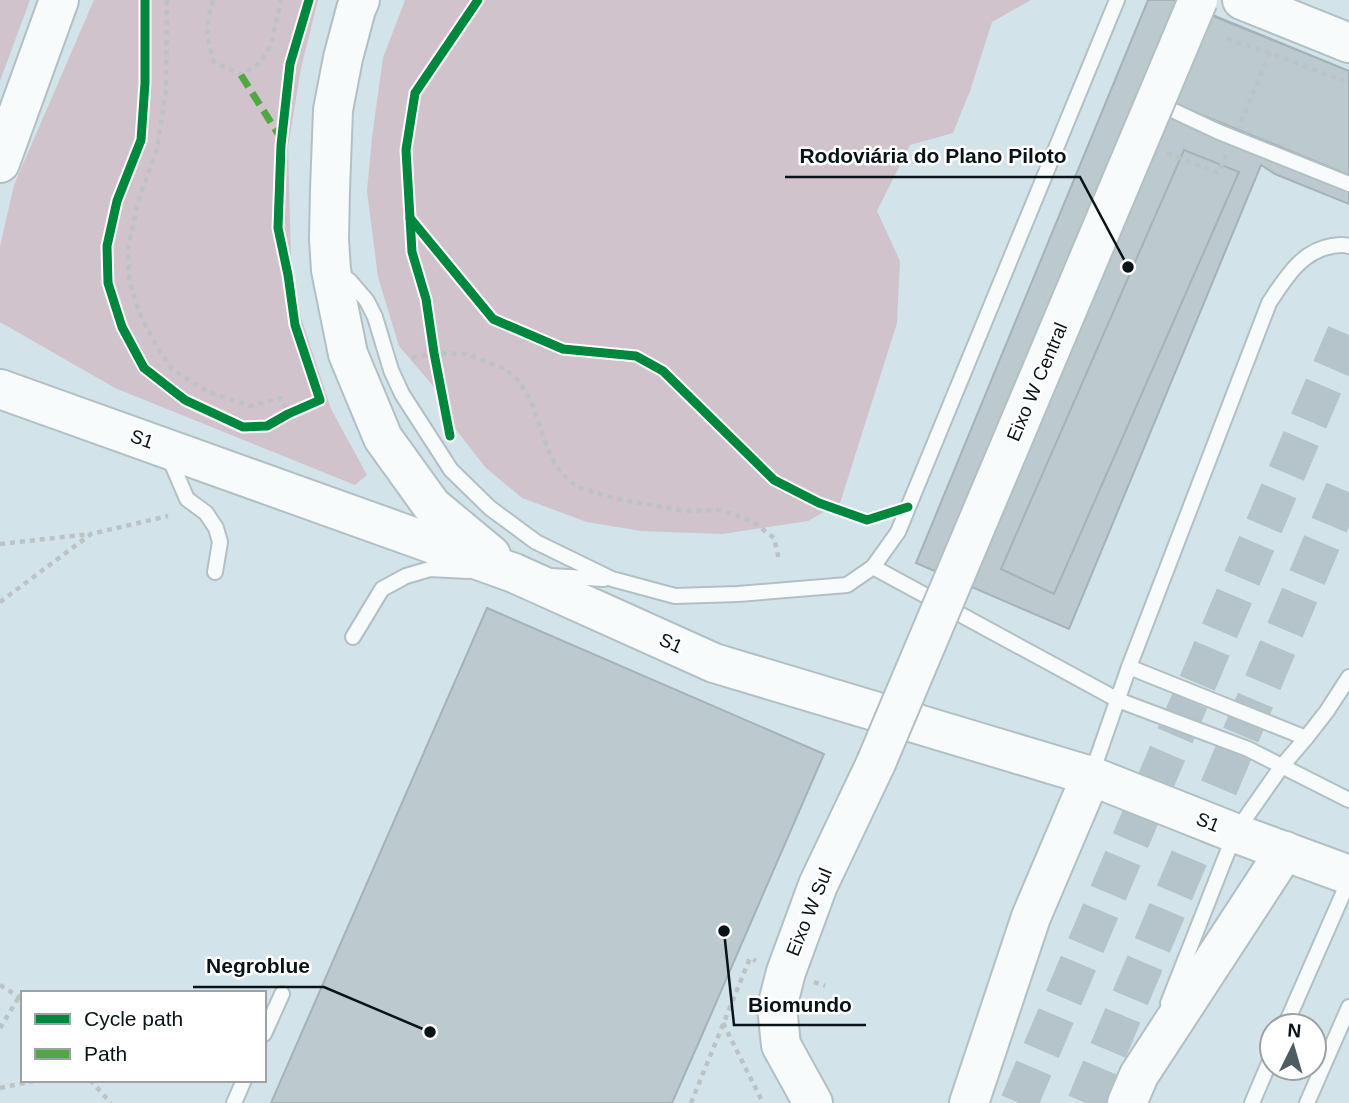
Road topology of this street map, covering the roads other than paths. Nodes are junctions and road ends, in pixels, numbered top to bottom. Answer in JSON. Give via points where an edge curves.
{"nodes":[{"id":1,"x":59,"y":0,"type":"edge"},
{"id":2,"x":360,"y":0,"type":"edge"},
{"id":3,"x":1117,"y":0,"type":"edge"},
{"id":4,"x":1198,"y":0,"type":"edge"},
{"id":5,"x":1242,"y":0,"type":"edge"},
{"id":6,"x":1349,"y":43,"type":"edge"},
{"id":7,"x":1154,"y":102,"type":"junction"},
{"id":8,"x":0,"y":163,"type":"edge"},
{"id":9,"x":1349,"y":184,"type":"edge"},
{"id":10,"x":1349,"y":246,"type":"edge"},
{"id":11,"x":331,"y":270,"type":"junction"},
{"id":12,"x":0,"y":389,"type":"edge"},
{"id":13,"x":165,"y":447,"type":"junction"},
{"id":14,"x":873,"y":568,"type":"junction"},
{"id":15,"x":215,"y":572,"type":"dead end"},
{"id":16,"x":514,"y":573,"type":"junction"},
{"id":17,"x":612,"y":579,"type":"junction"},
{"id":18,"x":353,"y":637,"type":"dead end"},
{"id":19,"x":1129,"y":667,"type":"junction"},
{"id":20,"x":1349,"y":677,"type":"edge"},
{"id":21,"x":1118,"y":700,"type":"junction"},
{"id":22,"x":1306,"y":738,"type":"junction"},
{"id":23,"x":876,"y":763,"type":"joint"},
{"id":24,"x":1282,"y":765,"type":"junction"},
{"id":25,"x":1091,"y":776,"type":"junction"},
{"id":26,"x":1349,"y":800,"type":"edge"},
{"id":27,"x":1235,"y":833,"type":"junction"},
{"id":28,"x":1285,"y":851,"type":"junction"},
{"id":29,"x":1349,"y":877,"type":"edge"},
{"id":30,"x":282,"y":994,"type":"dead end"},
{"id":31,"x":1349,"y":1007,"type":"edge"},
{"id":32,"x":1291,"y":1012,"type":"edge"},
{"id":33,"x":266,"y":1030,"type":"edge"},
{"id":34,"x":243,"y":1082,"type":"edge"},
{"id":35,"x":1261,"y":1082,"type":"edge"},
{"id":36,"x":1133,"y":1089,"type":"edge"},
{"id":37,"x":234,"y":1103,"type":"edge"},
{"id":38,"x":813,"y":1103,"type":"edge"},
{"id":39,"x":969,"y":1103,"type":"edge"},
{"id":40,"x":1252,"y":1103,"type":"edge"},
{"id":41,"x":1307,"y":1103,"type":"edge"}],
"edges":[{"from":1,"to":8,"type":"main road"},
{"from":2,"to":11,"type":"main road","via":[[333,110]]},
{"from":3,"to":14,"type":"lane","via":[[898,532]]},
{"from":4,"to":7,"type":"main road","name":"Eixo W Central","bridge":true},
{"from":5,"to":6,"type":"main road"},
{"from":7,"to":9,"type":"lane","bridge":true},
{"from":7,"to":23,"type":"main road","name":"Eixo W Central","bridge":true},
{"from":10,"to":19,"type":"lane","via":[[1327,247],[1307,256],[1269,303]]},
{"from":11,"to":16,"type":"main road","via":[[348,354],[383,438],[432,506]]},
{"from":11,"to":17,"type":"lane","via":[[350,281],[367,301],[402,394],[451,470],[490,508],[537,542]]},
{"from":12,"to":13,"type":"main road","name":"S1"},
{"from":13,"to":15,"type":"lane","via":[[187,499],[206,513],[216,528],[220,542]]},
{"from":13,"to":16,"type":"main road","name":"S1"},
{"from":14,"to":17,"type":"lane","via":[[848,585],[738,594],[675,596]]},
{"from":14,"to":21,"type":"lane"},
{"from":16,"to":17,"type":"lane"},
{"from":16,"to":18,"type":"lane","via":[[430,569],[406,576],[382,589]]},
{"from":16,"to":25,"type":"main road","name":"S1","via":[[714,663]]},
{"from":19,"to":21,"type":"lane"},
{"from":19,"to":22,"type":"lane"},
{"from":20,"to":22,"type":"lane"},
{"from":21,"to":24,"type":"lane"},
{"from":21,"to":25,"type":"lane"},
{"from":22,"to":24,"type":"lane"},
{"from":23,"to":38,"type":"main road","name":"Eixo W Sul","via":[[818,885],[778,1007],[781,1045]]},
{"from":24,"to":26,"type":"lane"},
{"from":24,"to":27,"type":"lane"},
{"from":25,"to":27,"type":"main road","name":"S1"},
{"from":25,"to":39,"type":"main road","via":[[1031,917]]},
{"from":27,"to":28,"type":"main road","name":"S1"},
{"from":27,"to":36,"type":"lane"},
{"from":28,"to":29,"type":"main road","name":"S1"},
{"from":28,"to":36,"type":"main road"},
{"from":29,"to":32,"type":"lane"},
{"from":30,"to":33,"type":"lane"},
{"from":31,"to":41,"type":"lane"},
{"from":34,"to":37,"type":"lane"},
{"from":35,"to":40,"type":"lane"}]}
